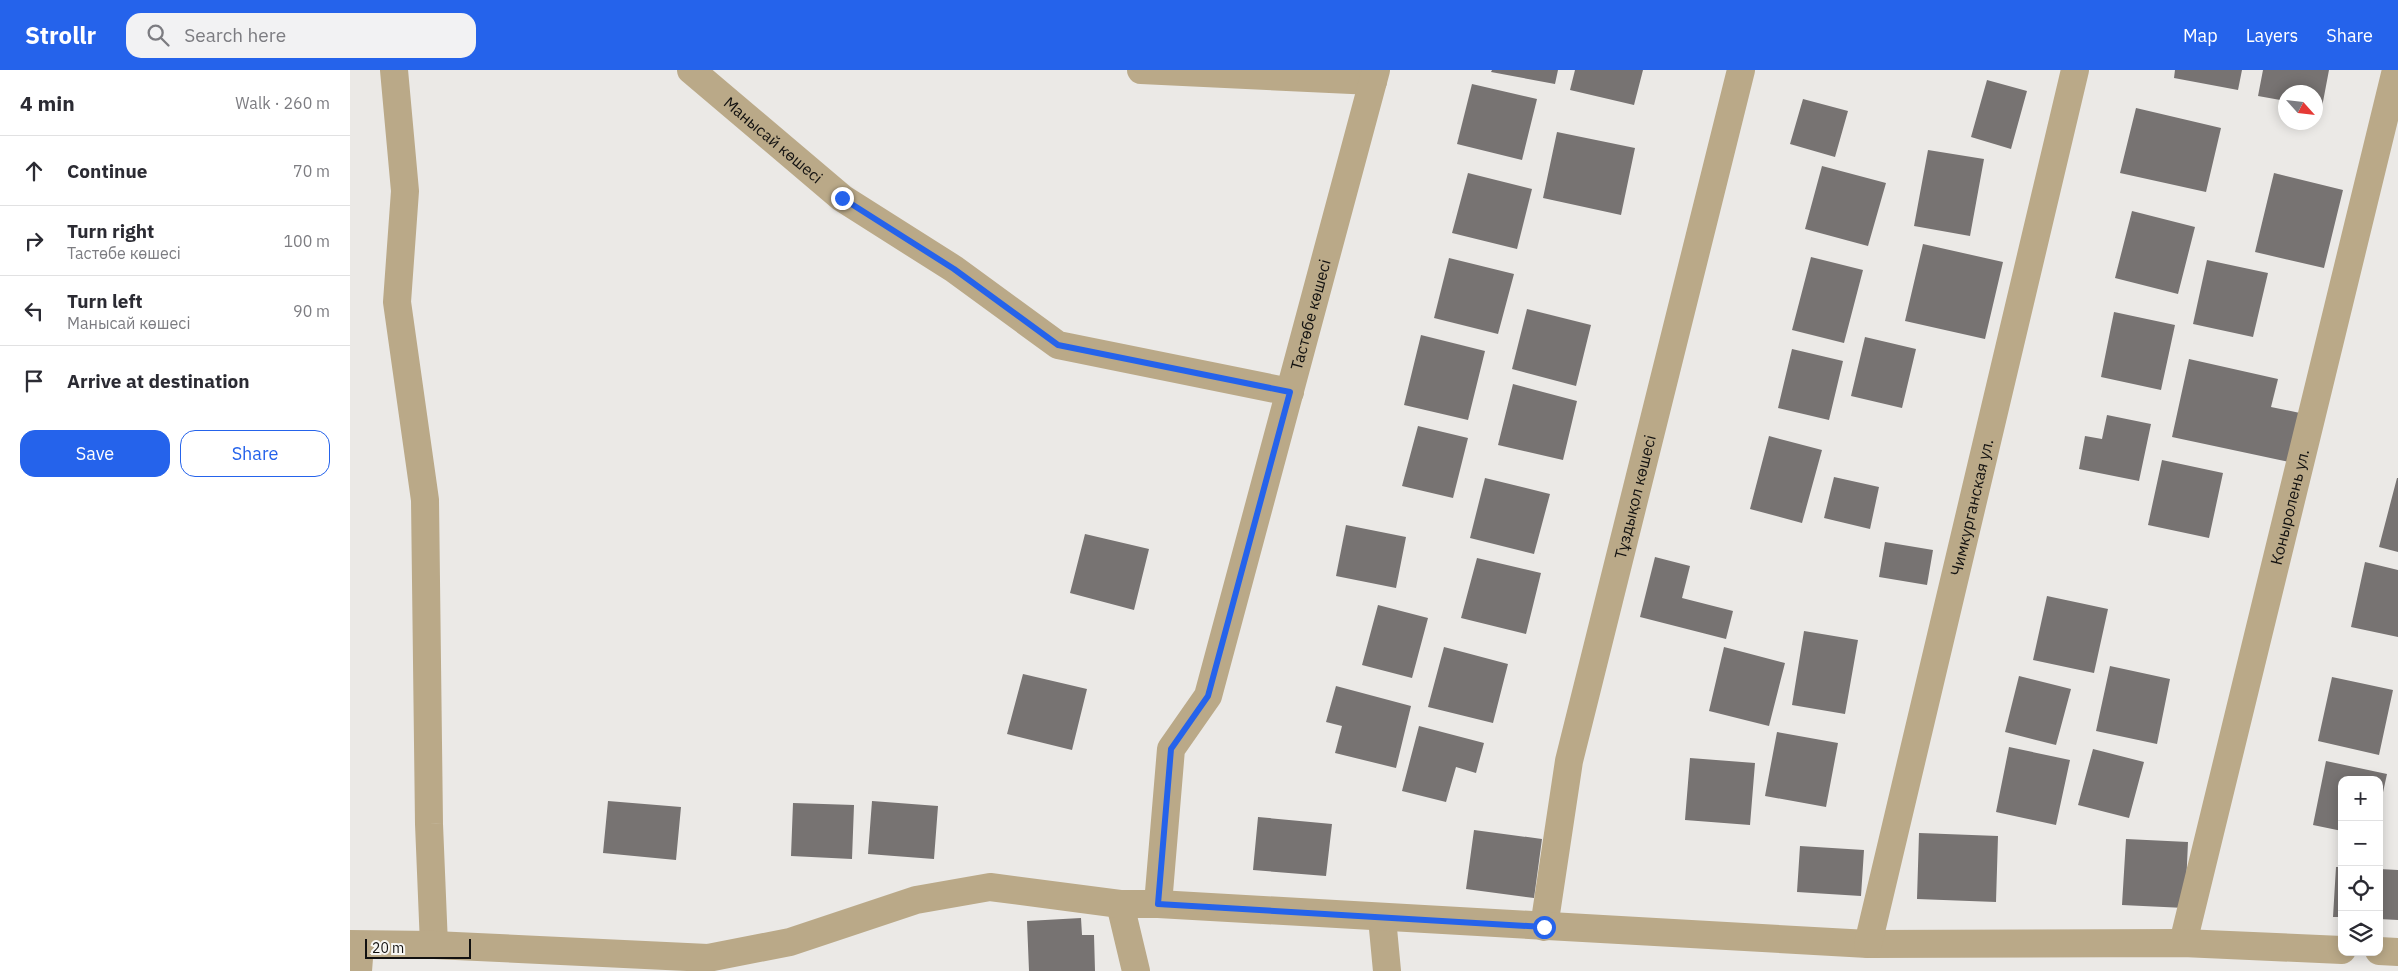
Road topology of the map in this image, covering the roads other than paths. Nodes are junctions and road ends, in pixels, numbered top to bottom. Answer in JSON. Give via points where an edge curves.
{"nodes":[{"id":1,"x":394,"y":70,"type":"edge"},
{"id":2,"x":691,"y":70,"type":"edge"},
{"id":3,"x":1141,"y":70,"type":"edge"},
{"id":4,"x":1740,"y":70,"type":"edge"},
{"id":5,"x":2075,"y":70,"type":"edge"},
{"id":6,"x":2396,"y":70,"type":"edge"},
{"id":7,"x":1375,"y":75,"type":"edge"},
{"id":8,"x":1290,"y":392,"type":"junction"},
{"id":9,"x":1120,"y":904,"type":"junction"},
{"id":10,"x":1158,"y":904,"type":"junction"},
{"id":11,"x":1382,"y":918,"type":"junction"},
{"id":12,"x":1544,"y":927,"type":"junction"},
{"id":13,"x":2183,"y":943,"type":"junction"},
{"id":14,"x":1868,"y":944,"type":"junction"},
{"id":15,"x":434,"y":945,"type":"junction"},
{"id":16,"x":2338,"y":950,"type":"edge"},
{"id":17,"x":2383,"y":952,"type":"edge"},
{"id":18,"x":2398,"y":952,"type":"edge"},
{"id":19,"x":356,"y":953,"type":"edge"},
{"id":20,"x":1136,"y":971,"type":"edge"},
{"id":21,"x":1387,"y":971,"type":"edge"}],
"edges":[{"from":1,"to":15,"type":"street","via":[[405,191],[397,302],[425,500],[429,824]]},
{"from":2,"to":8,"type":"street","name":"Манысай көшесі","via":[[842,198],[954,269],[1058,345]]},
{"from":3,"to":7,"type":"street"},
{"from":4,"to":12,"type":"street","name":"Тұздықол көшесі","via":[[1569,761]]},
{"from":5,"to":14,"type":"street","name":"Чимкурганская ул."},
{"from":6,"to":13,"type":"street","name":"Коныролень ул."},
{"from":7,"to":8,"type":"street","name":"Тастөбе көшесі"},
{"from":8,"to":10,"type":"street","name":"Тастөбе көшесі","via":[[1208,696],[1171,749]]},
{"from":9,"to":10,"type":"street"},
{"from":9,"to":15,"type":"street","via":[[990,886],[916,900],[790,942],[708,958]]},
{"from":9,"to":20,"type":"street"},
{"from":10,"to":11,"type":"street"},
{"from":11,"to":12,"type":"street"},
{"from":11,"to":21,"type":"street"},
{"from":12,"to":14,"type":"street"},
{"from":13,"to":14,"type":"street"},
{"from":13,"to":16,"type":"street"},
{"from":15,"to":19,"type":"street"},
{"from":17,"to":18,"type":"street"}]}
